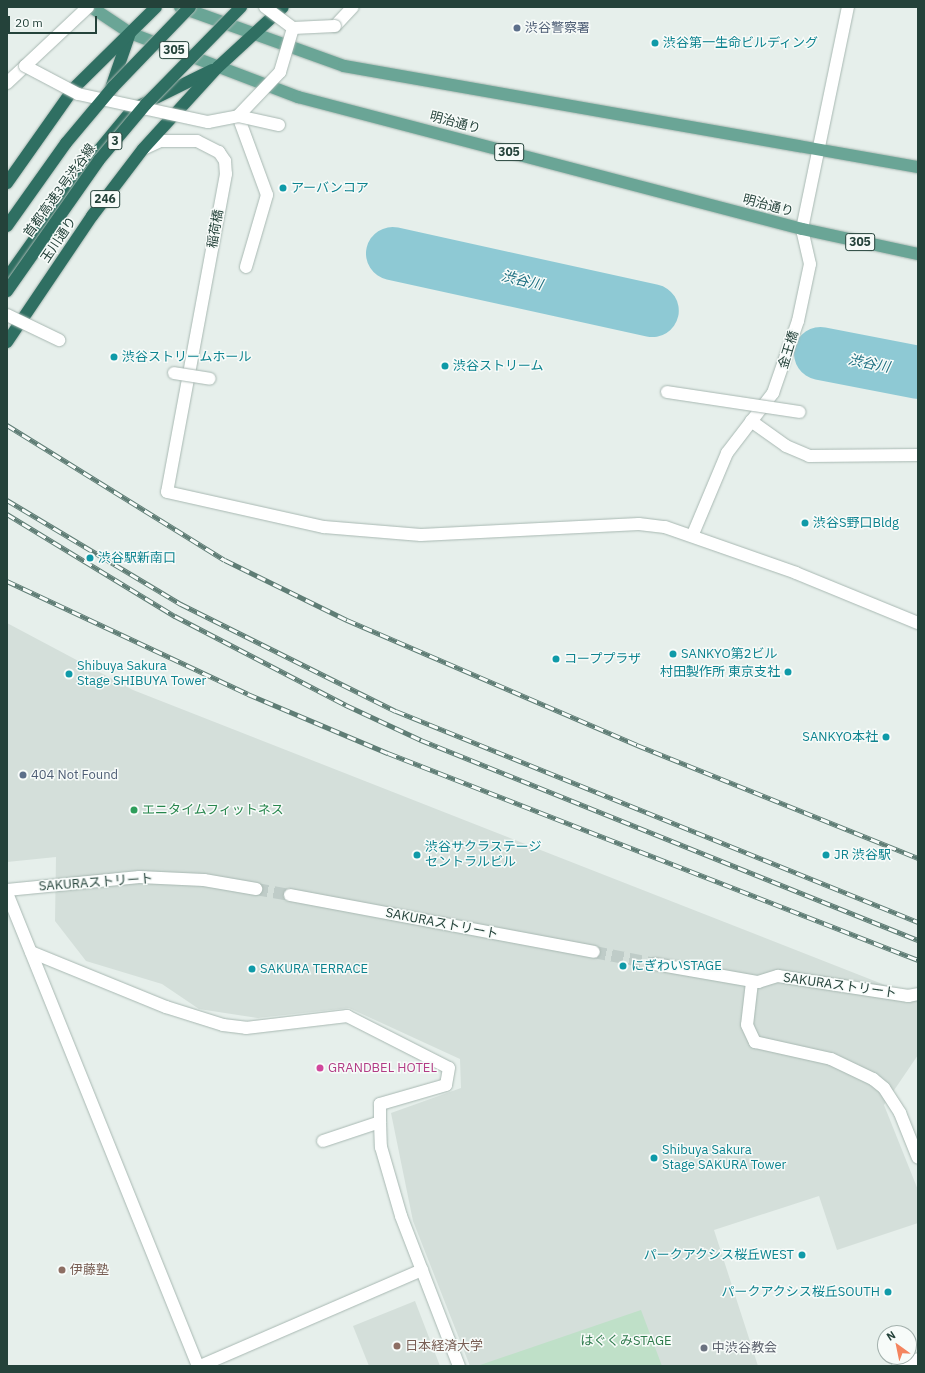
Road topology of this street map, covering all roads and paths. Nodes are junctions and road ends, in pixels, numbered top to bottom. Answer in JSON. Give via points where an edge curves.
{"nodes":[{"id":1,"x":88,"y":7,"type":"edge"},
{"id":2,"x":91,"y":7,"type":"edge"},
{"id":3,"x":156,"y":7,"type":"edge"},
{"id":4,"x":180,"y":7,"type":"edge"},
{"id":5,"x":190,"y":7,"type":"edge"},
{"id":6,"x":241,"y":7,"type":"edge"},
{"id":7,"x":265,"y":7,"type":"edge"},
{"id":8,"x":283,"y":7,"type":"edge"},
{"id":9,"x":353,"y":7,"type":"edge"},
{"id":10,"x":848,"y":7,"type":"edge"},
{"id":11,"x":293,"y":28,"type":"junction"},
{"id":12,"x":130,"y":33,"type":"junction"},
{"id":13,"x":252,"y":35,"type":"junction"},
{"id":14,"x":26,"y":66,"type":"junction"},
{"id":15,"x":218,"y":67,"type":"junction"},
{"id":16,"x":7,"y":84,"type":"edge"},
{"id":17,"x":238,"y":116,"type":"junction"},
{"id":18,"x":279,"y":125,"type":"dead end"},
{"id":19,"x":143,"y":149,"type":"junction"},
{"id":20,"x":819,"y":150,"type":"junction"},
{"id":21,"x":918,"y":167,"type":"edge"},
{"id":22,"x":7,"y":183,"type":"edge"},
{"id":23,"x":7,"y":226,"type":"edge"},
{"id":24,"x":802,"y":229,"type":"junction"},
{"id":25,"x":7,"y":230,"type":"edge"},
{"id":26,"x":918,"y":254,"type":"edge"},
{"id":27,"x":246,"y":267,"type":"dead end"},
{"id":28,"x":7,"y":278,"type":"edge"},
{"id":29,"x":7,"y":291,"type":"edge"},
{"id":30,"x":7,"y":315,"type":"edge"},
{"id":31,"x":59,"y":340,"type":"dead end"},
{"id":32,"x":7,"y":342,"type":"edge"},
{"id":33,"x":174,"y":373,"type":"dead end"},
{"id":34,"x":210,"y":379,"type":"dead end"},
{"id":35,"x":667,"y":392,"type":"dead end"},
{"id":36,"x":800,"y":412,"type":"dead end"},
{"id":37,"x":751,"y":420,"type":"junction"},
{"id":38,"x":918,"y":455,"type":"edge"},
{"id":39,"x":694,"y":534,"type":"junction"},
{"id":40,"x":918,"y":623,"type":"edge"},
{"id":41,"x":256,"y":889,"type":"tunnel mouth"},
{"id":42,"x":7,"y":891,"type":"edge"},
{"id":43,"x":290,"y":896,"type":"tunnel mouth"},
{"id":44,"x":31,"y":952,"type":"junction"},
{"id":45,"x":594,"y":952,"type":"tunnel mouth"},
{"id":46,"x":655,"y":964,"type":"tunnel mouth"},
{"id":47,"x":757,"y":981,"type":"junction"},
{"id":48,"x":913,"y":995,"type":"edge"},
{"id":49,"x":380,"y":1122,"type":"junction"},
{"id":50,"x":323,"y":1142,"type":"dead end"},
{"id":51,"x":918,"y":1158,"type":"edge"},
{"id":52,"x":422,"y":1270,"type":"junction"},
{"id":53,"x":918,"y":1359,"type":"edge"},
{"id":54,"x":199,"y":1366,"type":"edge"},
{"id":55,"x":459,"y":1366,"type":"edge"},
{"id":56,"x":898,"y":1366,"type":"edge"}],
"edges":[{"from":1,"to":14,"type":"street","bridge":true},
{"from":2,"to":12,"type":"main road","name":"明治通り","number":"305"},
{"from":3,"to":12,"type":"highway"},
{"from":4,"to":13,"type":"main road"},
{"from":5,"to":23,"type":"highway","name":"首都高速3号渋谷線","bridge":true,"via":[[113,87],[66,143]]},
{"from":6,"to":29,"type":"highway","name":"首都高速3号渋谷線","number":"3","bridge":true,"via":[[146,104],[99,160]]},
{"from":7,"to":11,"type":"street","bridge":true},
{"from":8,"to":13,"type":"highway","number":"246"},
{"from":9,"to":11,"type":"street","bridge":true,"via":[[335,26]]},
{"from":10,"to":20,"type":"street"},
{"from":11,"to":17,"type":"street","bridge":true,"via":[[280,72]]},
{"from":12,"to":15,"type":"main road","name":"明治通り","number":"305"},
{"from":12,"to":22,"type":"highway","via":[[74,88]]},
{"from":12,"to":25,"type":"highway","via":[[106,101]]},
{"from":13,"to":15,"type":"highway","number":"246"},
{"from":13,"to":20,"type":"main road","via":[[344,66]]},
{"from":14,"to":16,"type":"street"},
{"from":14,"to":17,"type":"street","bridge":true,"via":[[78,94],[208,122]]},
{"from":15,"to":19,"type":"highway","name":"玉川通り","number":"246"},
{"from":15,"to":24,"type":"main road","name":"明治通り","number":"305","via":[[298,97]]},
{"from":15,"to":28,"type":"highway","number":"246","via":[[133,109],[89,162]]},
{"from":17,"to":18,"type":"street","bridge":true},
{"from":17,"to":27,"type":"street","via":[[267,195]]},
{"from":19,"to":32,"type":"highway","name":"玉川通り","number":"246","via":[[92,216]]},
{"from":19,"to":39,"type":"street","name":"稲荷橋","via":[[160,141],[179,139],[210,146],[225,161],[222,198],[166,492],[243,512],[324,527],[421,535],[640,524]]},
{"from":20,"to":21,"type":"main road"},
{"from":20,"to":24,"type":"street"},
{"from":24,"to":26,"type":"main road","name":"明治通り","number":"305"},
{"from":24,"to":37,"type":"street","name":"金王橋","via":[[810,264],[798,321],[780,380]]},
{"from":30,"to":31,"type":"street","bridge":true},
{"from":33,"to":34,"type":"street","bridge":true},
{"from":35,"to":36,"type":"street","bridge":true},
{"from":37,"to":38,"type":"street","via":[[786,446],[809,456]]},
{"from":37,"to":39,"type":"street","name":"金王橋","via":[[727,453]]},
{"from":39,"to":40,"type":"street"},
{"from":41,"to":42,"type":"street","name":"SAKURAストリート","via":[[204,880],[139,877]]},
{"from":42,"to":44,"type":"street"},
{"from":43,"to":45,"type":"street","name":"SAKURAストリート"},
{"from":44,"to":49,"type":"street","via":[[166,1007],[223,1025],[246,1028],[347,1016],[449,1068],[446,1085],[380,1104]]},
{"from":44,"to":54,"type":"street"},
{"from":46,"to":47,"type":"street","name":"SAKURAストリート"},
{"from":47,"to":48,"type":"street","name":"SAKURAストリート","via":[[778,976]]},
{"from":47,"to":51,"type":"street","via":[[747,1025],[755,1042],[831,1059],[873,1079],[884,1088],[900,1113]]},
{"from":49,"to":50,"type":"street"},
{"from":49,"to":52,"type":"street","via":[[381,1147]]},
{"from":52,"to":54,"type":"street"},
{"from":52,"to":55,"type":"street"},
{"from":53,"to":56,"type":"street"}]}
